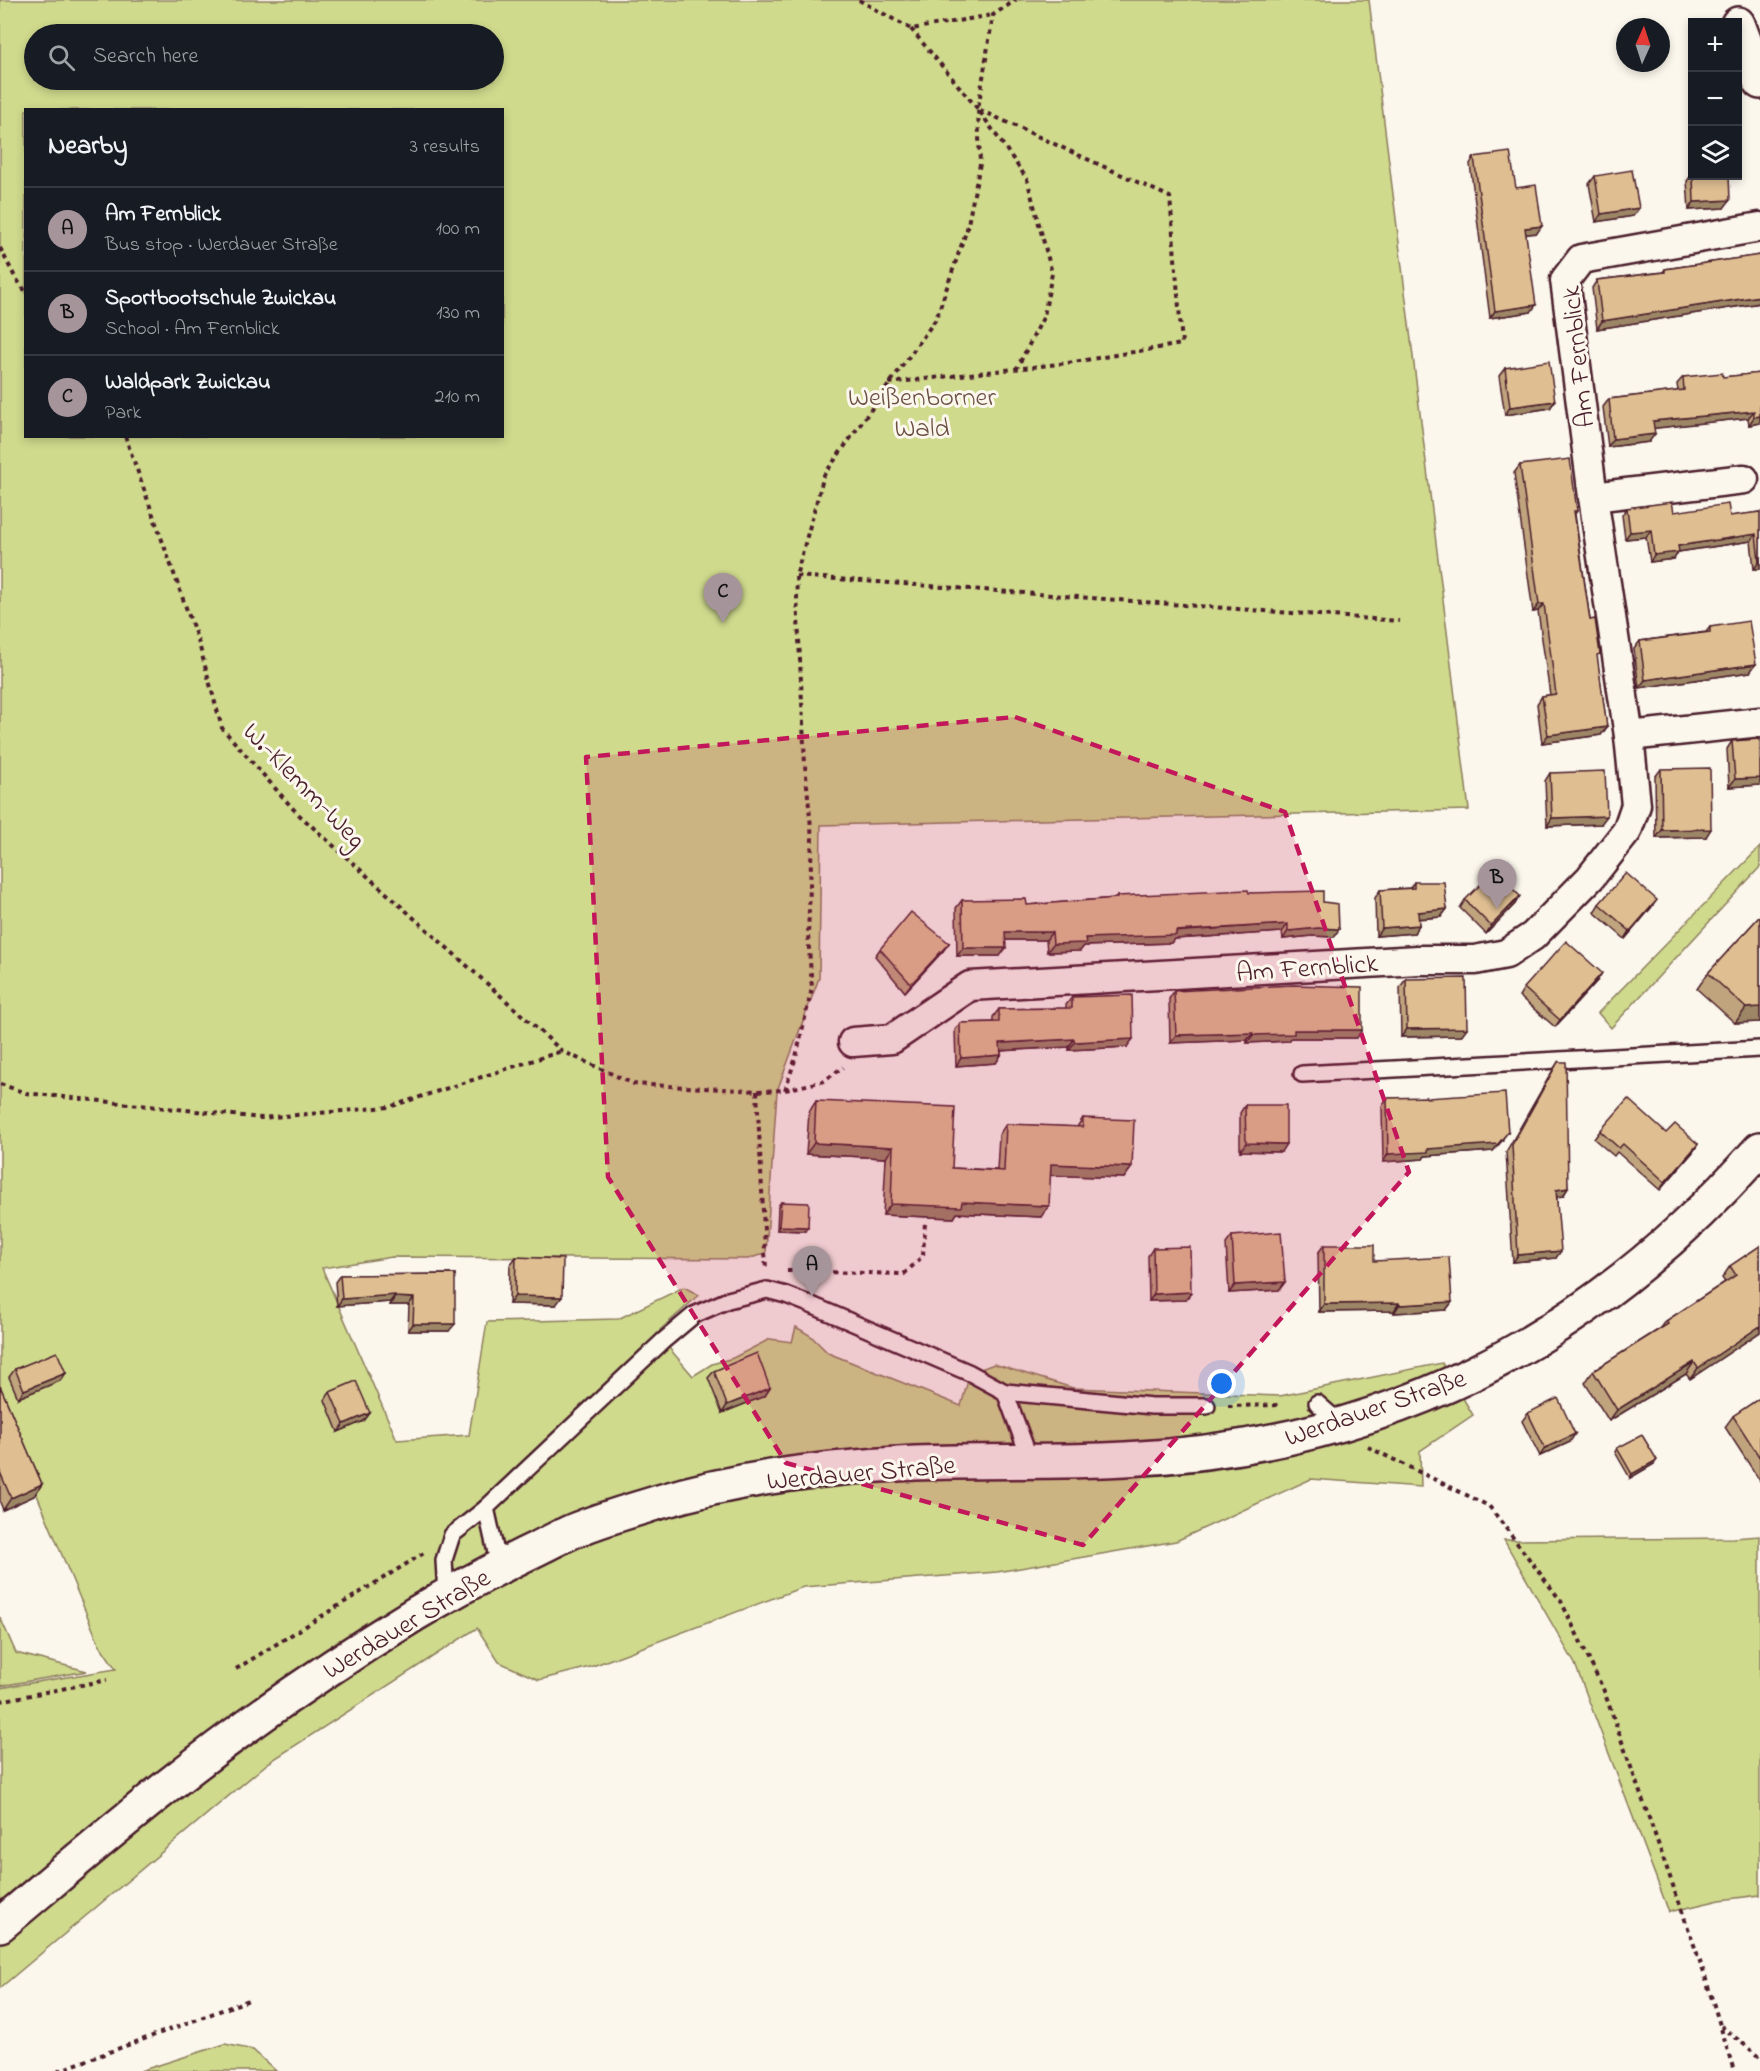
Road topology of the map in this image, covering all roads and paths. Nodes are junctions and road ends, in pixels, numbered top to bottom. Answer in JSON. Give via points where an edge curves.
{"nodes":[{"id":1,"x":859,"y":0,"type":"edge"},
{"id":2,"x":1016,"y":0,"type":"edge"},
{"id":3,"x":1728,"y":0,"type":"edge"},
{"id":4,"x":993,"y":15,"type":"junction"},
{"id":5,"x":1735,"y":18,"type":"edge"},
{"id":6,"x":911,"y":29,"type":"junction"},
{"id":7,"x":1742,"y":36,"type":"edge"},
{"id":8,"x":1760,"y":82,"type":"edge"},
{"id":9,"x":978,"y":109,"type":"junction"},
{"id":10,"x":1760,"y":227,"type":"edge"},
{"id":11,"x":0,"y":248,"type":"edge"},
{"id":12,"x":24,"y":289,"type":"edge"},
{"id":13,"x":1017,"y":368,"type":"junction"},
{"id":14,"x":889,"y":383,"type":"junction"},
{"id":15,"x":126,"y":438,"type":"edge"},
{"id":16,"x":1744,"y":479,"type":"dead end"},
{"id":17,"x":1593,"y":497,"type":"junction"},
{"id":18,"x":796,"y":576,"type":"junction"},
{"id":19,"x":1399,"y":621,"type":"dead end"},
{"id":20,"x":1760,"y":722,"type":"edge"},
{"id":21,"x":1629,"y":736,"type":"junction"},
{"id":22,"x":862,"y":1041,"type":"joint"},
{"id":23,"x":1760,"y":1049,"type":"edge"},
{"id":24,"x":562,"y":1051,"type":"junction"},
{"id":25,"x":1302,"y":1074,"type":"dead end"},
{"id":26,"x":0,"y":1084,"type":"edge"},
{"id":27,"x":757,"y":1090,"type":"junction"},
{"id":28,"x":785,"y":1090,"type":"junction"},
{"id":29,"x":1760,"y":1149,"type":"edge"},
{"id":30,"x":925,"y":1222,"type":"edge"},
{"id":31,"x":1005,"y":1392,"type":"junction"},
{"id":32,"x":1317,"y":1403,"type":"joint"},
{"id":33,"x":1207,"y":1406,"type":"joint"},
{"id":34,"x":1342,"y":1425,"type":"junction"},
{"id":35,"x":1031,"y":1462,"type":"junction"},
{"id":36,"x":486,"y":1508,"type":"junction"},
{"id":37,"x":452,"y":1535,"type":"junction"},
{"id":38,"x":500,"y":1566,"type":"junction"},
{"id":39,"x":446,"y":1595,"type":"junction"},
{"id":40,"x":236,"y":1669,"type":"dead end"},
{"id":41,"x":107,"y":1680,"type":"dead end"},
{"id":42,"x":0,"y":1701,"type":"edge"},
{"id":43,"x":0,"y":1925,"type":"edge"},
{"id":44,"x":249,"y":2001,"type":"dead end"},
{"id":45,"x":1720,"y":2025,"type":"junction"},
{"id":46,"x":1760,"y":2057,"type":"edge"},
{"id":47,"x":58,"y":2071,"type":"edge"},
{"id":48,"x":1734,"y":2071,"type":"edge"}],
"edges":[{"from":1,"to":6,"type":"path"},
{"from":2,"to":4,"type":"path"},
{"from":3,"to":5,"type":"main road"},
{"from":4,"to":6,"type":"path"},
{"from":4,"to":9,"type":"path"},
{"from":6,"to":9,"type":"path"},
{"from":7,"to":8,"type":"main road"},
{"from":9,"to":13,"type":"path","via":[[1027,179],[1052,273],[1044,316]]},
{"from":9,"to":13,"type":"path","via":[[1170,197],[1182,344]]},
{"from":9,"to":14,"type":"path","via":[[980,164],[967,229],[936,319]]},
{"from":10,"to":17,"type":"street","name":"Am Fernblick","via":[[1581,259],[1565,280]]},
{"from":11,"to":12,"type":"path"},
{"from":13,"to":14,"type":"path"},
{"from":14,"to":18,"type":"path","via":[[824,475]]},
{"from":15,"to":24,"type":"path","name":"W.-Klemm-Weg","via":[[199,644],[222,728],[296,812]]},
{"from":16,"to":17,"type":"street"},
{"from":17,"to":21,"type":"street","name":"Am Fernblick"},
{"from":18,"to":19,"type":"path"},
{"from":18,"to":28,"type":"path","via":[[805,765],[813,838],[808,935],[812,988]]},
{"from":20,"to":21,"type":"street"},
{"from":21,"to":22,"type":"street","name":"Am Fernblick","via":[[1636,805],[1627,831],[1590,878],[1533,936],[1506,954],[1474,960],[970,986],[892,1039]]},
{"from":22,"to":28,"type":"path","name":"W.-Klemm-Weg","via":[[837,1072],[824,1081]]},
{"from":23,"to":25,"type":"lane"},
{"from":24,"to":26,"type":"path","via":[[389,1107],[261,1118],[26,1093]]},
{"from":24,"to":27,"type":"path","name":"W.-Klemm-Weg","via":[[634,1084]]},
{"from":27,"to":28,"type":"path","name":"W.-Klemm-Weg"},
{"from":27,"to":30,"type":"path","via":[[766,1271],[904,1274],[922,1256]]},
{"from":29,"to":34,"type":"main road","name":"Werdauer Straße","via":[[1679,1233],[1562,1325],[1494,1365],[1420,1398]]},
{"from":31,"to":33,"type":"lane","via":[[1152,1406]]},
{"from":31,"to":35,"type":"lane"},
{"from":31,"to":36,"type":"lane","via":[[809,1304],[767,1290],[728,1300],[694,1315]]},
{"from":32,"to":33,"type":"path"},
{"from":32,"to":34,"type":"lane"},
{"from":34,"to":35,"type":"main road","name":"Werdauer Straße","via":[[1282,1441],[1209,1453]]},
{"from":34,"to":45,"type":"path","via":[[1367,1447],[1489,1506],[1561,1601],[1604,1691]]},
{"from":35,"to":38,"type":"main road","name":"Werdauer Straße","via":[[844,1468],[747,1482],[665,1500],[580,1528]]},
{"from":36,"to":37,"type":"lane"},
{"from":36,"to":38,"type":"lane"},
{"from":37,"to":39,"type":"lane","via":[[444,1560]]},
{"from":37,"to":40,"type":"path"},
{"from":38,"to":39,"type":"main road","name":"Werdauer Straße"},
{"from":39,"to":43,"type":"main road","name":"Werdauer Straße","via":[[282,1701],[170,1784]]},
{"from":41,"to":42,"type":"path"},
{"from":44,"to":47,"type":"path"},
{"from":45,"to":46,"type":"path"},
{"from":45,"to":48,"type":"path"}]}
